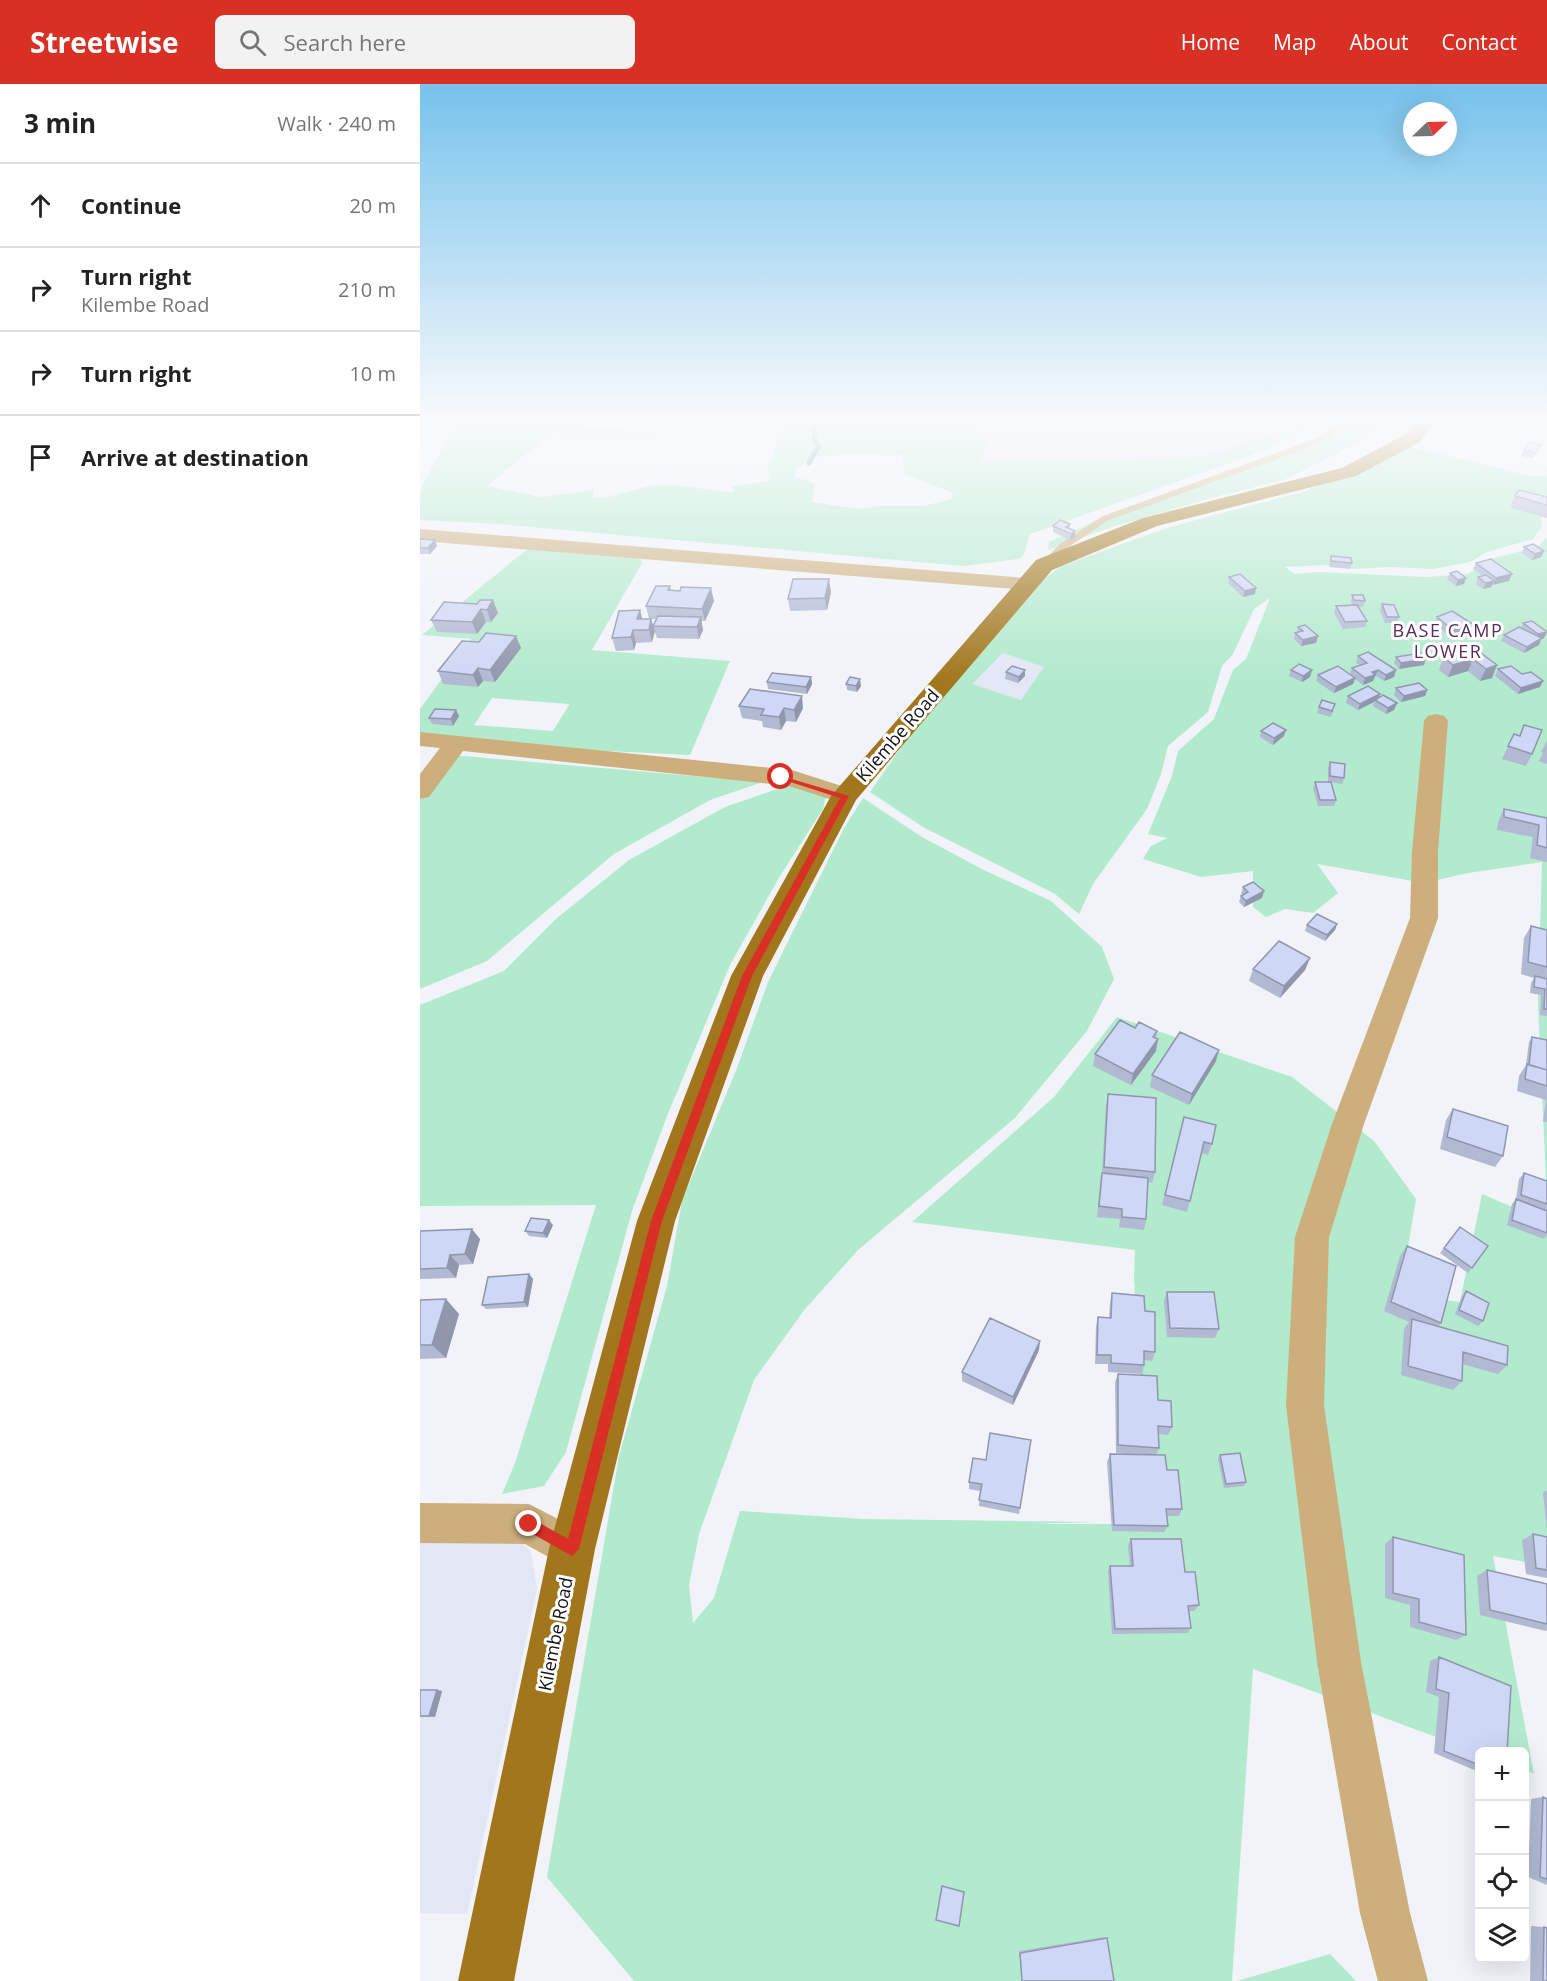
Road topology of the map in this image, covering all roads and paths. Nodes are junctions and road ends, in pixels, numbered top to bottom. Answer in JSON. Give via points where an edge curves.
{"nodes":[{"id":1,"x":1138,"y":507,"type":"edge"},
{"id":2,"x":1212,"y":507,"type":"edge"},
{"id":3,"x":420,"y":535,"type":"edge"},
{"id":4,"x":1035,"y":575,"type":"junction"},
{"id":5,"x":1436,"y":721,"type":"dead end"},
{"id":6,"x":420,"y":739,"type":"edge"},
{"id":7,"x":457,"y":742,"type":"junction"},
{"id":8,"x":420,"y":791,"type":"edge"},
{"id":9,"x":845,"y":796,"type":"junction"},
{"id":10,"x":420,"y":1523,"type":"edge"},
{"id":11,"x":572,"y":1549,"type":"junction"},
{"id":12,"x":486,"y":1981,"type":"edge"},
{"id":13,"x":1403,"y":1981,"type":"edge"}],
"edges":[{"from":1,"to":4,"type":"lane","via":[[1106,518],[1050,553]]},
{"from":2,"to":4,"type":"main road","name":"Kilembe Road","via":[[1150,522]]},
{"from":3,"to":4,"type":"street"},
{"from":4,"to":9,"type":"main road","name":"Kilembe Road"},
{"from":5,"to":13,"type":"street","via":[[1425,852],[1424,918],[1348,1124],[1312,1237],[1305,1405],[1339,1662],[1385,1913]]},
{"from":6,"to":7,"type":"street"},
{"from":7,"to":8,"type":"street"},
{"from":7,"to":9,"type":"street","via":[[792,778]]},
{"from":9,"to":11,"type":"main road","name":"Kilembe Road","via":[[747,976],[656,1221]]},
{"from":10,"to":11,"type":"street","via":[[529,1524]]},
{"from":11,"to":12,"type":"main road","name":"Kilembe Road"}]}
